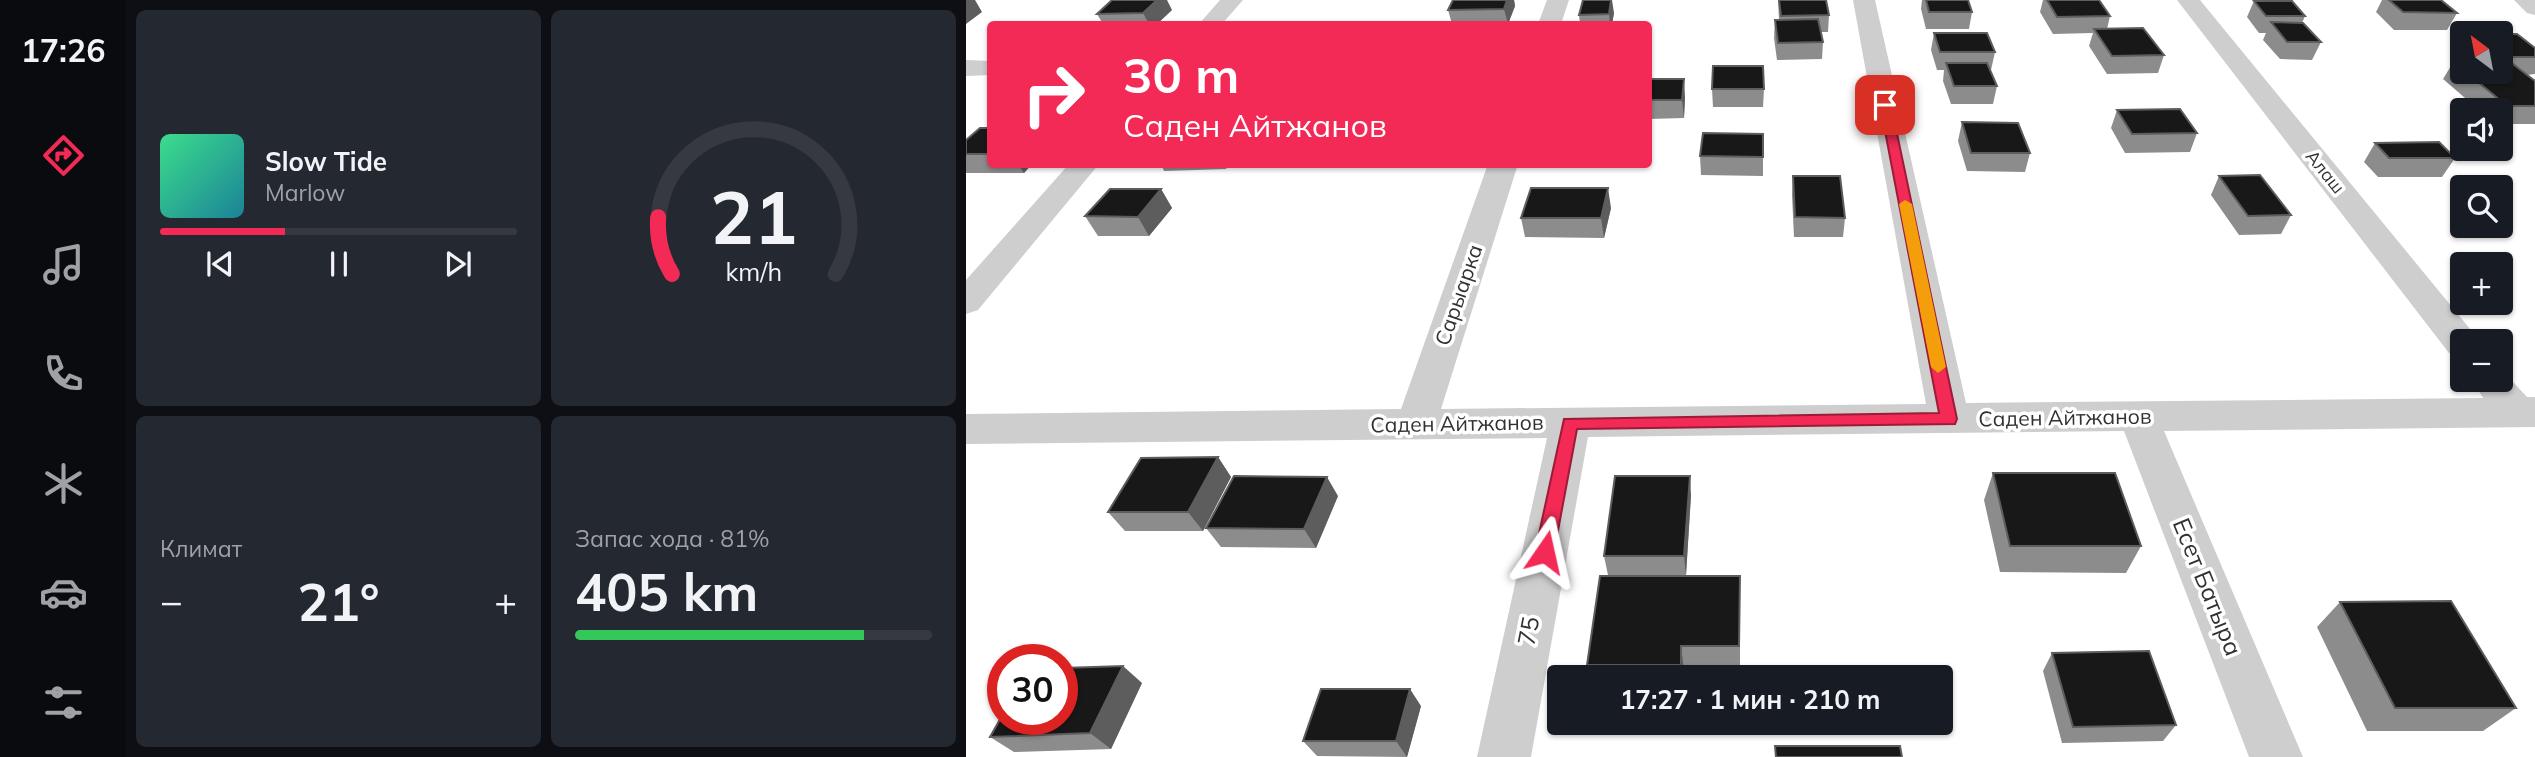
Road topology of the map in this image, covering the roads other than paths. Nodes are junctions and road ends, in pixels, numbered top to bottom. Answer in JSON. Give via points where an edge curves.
{"nodes":[{"id":1,"x":1232,"y":0,"type":"edge"},
{"id":2,"x":1558,"y":0,"type":"edge"},
{"id":3,"x":1864,"y":0,"type":"edge"},
{"id":4,"x":2188,"y":0,"type":"edge"},
{"id":5,"x":2525,"y":0,"type":"edge"},
{"id":6,"x":2535,"y":8,"type":"edge"},
{"id":7,"x":1213,"y":21,"type":"edge"},
{"id":8,"x":1551,"y":21,"type":"edge"},
{"id":9,"x":966,"y":68,"type":"edge"},
{"id":10,"x":987,"y":68,"type":"edge"},
{"id":11,"x":1082,"y":168,"type":"edge"},
{"id":12,"x":1502,"y":168,"type":"edge"},
{"id":13,"x":966,"y":302,"type":"edge"},
{"id":14,"x":2450,"y":329,"type":"edge"},
{"id":15,"x":2504,"y":392,"type":"edge"},
{"id":16,"x":2526,"y":412,"type":"edge"},
{"id":17,"x":2138,"y":418,"type":"junction"},
{"id":18,"x":1949,"y":419,"type":"junction"},
{"id":19,"x":1570,"y":423,"type":"junction"},
{"id":20,"x":1416,"y":425,"type":"junction"},
{"id":21,"x":973,"y":439,"type":"edge"},
{"id":22,"x":1504,"y":757,"type":"edge"},
{"id":23,"x":2276,"y":757,"type":"edge"}],
"edges":[{"from":1,"to":7,"type":"street"},
{"from":2,"to":8,"type":"street"},
{"from":3,"to":18,"type":"street"},
{"from":4,"to":14,"type":"street","name":"Алаш"},
{"from":5,"to":6,"type":"street"},
{"from":9,"to":10,"type":"street"},
{"from":11,"to":13,"type":"street"},
{"from":12,"to":20,"type":"street","name":"Сарыарка"},
{"from":15,"to":16,"type":"street"},
{"from":16,"to":17,"type":"street","name":"Саден Айтжанов"},
{"from":17,"to":18,"type":"street","name":"Саден Айтжанов"},
{"from":17,"to":23,"type":"street","name":"Есет Батыра"},
{"from":18,"to":19,"type":"street","name":"Саден Айтжанов"},
{"from":19,"to":20,"type":"street","name":"Саден Айтжанов"},
{"from":19,"to":22,"type":"street","name":"75"},
{"from":20,"to":21,"type":"street","name":"Саден Айтжанов"}]}
